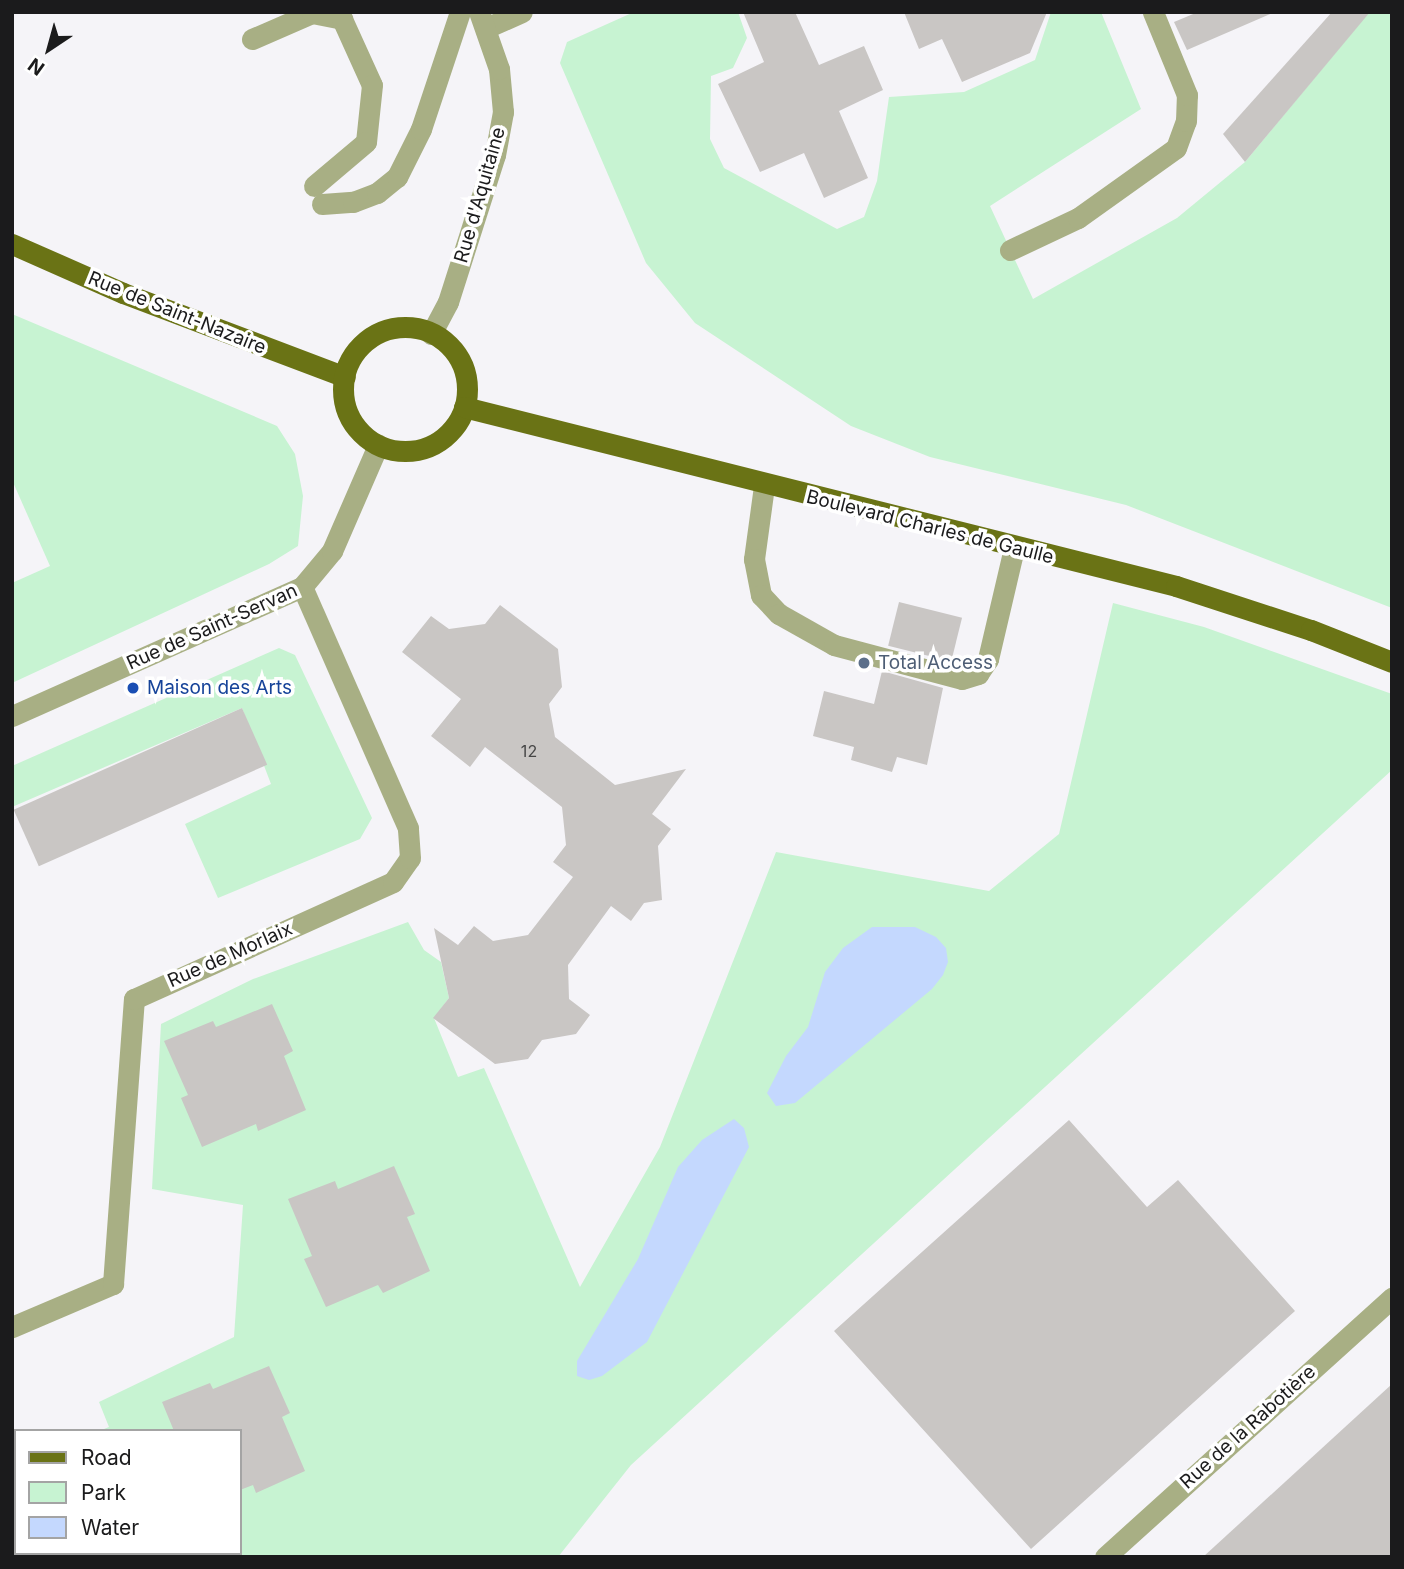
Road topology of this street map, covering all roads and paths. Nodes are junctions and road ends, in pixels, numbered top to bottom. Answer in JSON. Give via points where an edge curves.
{"nodes":[{"id":1,"x":460,"y":12,"type":"edge"},
{"id":2,"x":522,"y":12,"type":"edge"},
{"id":3,"x":1153,"y":12,"type":"edge"},
{"id":4,"x":482,"y":20,"type":"edge"},
{"id":5,"x":252,"y":39,"type":"dead end"},
{"id":6,"x":12,"y":244,"type":"edge"},
{"id":7,"x":1010,"y":250,"type":"dead end"},
{"id":8,"x":431,"y":334,"type":"junction"},
{"id":9,"x":345,"y":377,"type":"junction"},
{"id":10,"x":464,"y":407,"type":"junction"},
{"id":11,"x":378,"y":445,"type":"junction"},
{"id":12,"x":764,"y":486,"type":"junction"},
{"id":13,"x":1014,"y":548,"type":"junction"},
{"id":14,"x":302,"y":587,"type":"junction"},
{"id":15,"x":1392,"y":662,"type":"edge"},
{"id":16,"x":12,"y":716,"type":"edge"},
{"id":17,"x":1392,"y":1298,"type":"edge"},
{"id":18,"x":12,"y":1327,"type":"edge"},
{"id":19,"x":1105,"y":1557,"type":"edge"}],
"edges":[{"from":1,"to":5,"type":"street","via":[[421,129],[397,177],[377,193],[353,202],[318,195],[366,142],[372,85],[342,19],[312,13]]},
{"from":2,"to":4,"type":"street"},
{"from":3,"to":7,"type":"street","via":[[1187,95],[1186,121],[1176,148],[1078,218]]},
{"from":4,"to":8,"type":"street","name":"Rue d'Aquitaine","via":[[499,69],[503,112],[495,155],[447,302]]},
{"from":6,"to":9,"type":"main road","name":"Rue de Saint-Nazaire","via":[[123,293]]},
{"from":8,"to":9,"type":"main road","via":[[407,328],[383,331],[354,354]]},
{"from":8,"to":10,"type":"main road","via":[[459,361],[465,379]]},
{"from":9,"to":11,"type":"main road","via":[[347,413],[363,435]]},
{"from":10,"to":11,"type":"main road","via":[[452,428],[424,448],[401,451]]},
{"from":10,"to":12,"type":"main road","name":"Boulevard Charles de Gaulle"},
{"from":11,"to":14,"type":"street","name":"Rue de Saint-Servan","via":[[332,551]]},
{"from":12,"to":13,"type":"main road","name":"Boulevard Charles de Gaulle"},
{"from":12,"to":13,"type":"street","via":[[754,559],[761,595],[779,614],[834,645],[962,679],[978,674],[988,659]]},
{"from":13,"to":15,"type":"main road","name":"Boulevard Charles de Gaulle","via":[[1176,586],[1311,629]]},
{"from":14,"to":16,"type":"street","name":"Rue de Saint-Servan"},
{"from":14,"to":18,"type":"street","name":"Rue de Morlaix","via":[[408,828],[410,858],[393,882],[134,999],[113,1284]]},
{"from":17,"to":19,"type":"street","name":"Rue de la Rabotière"}]}
